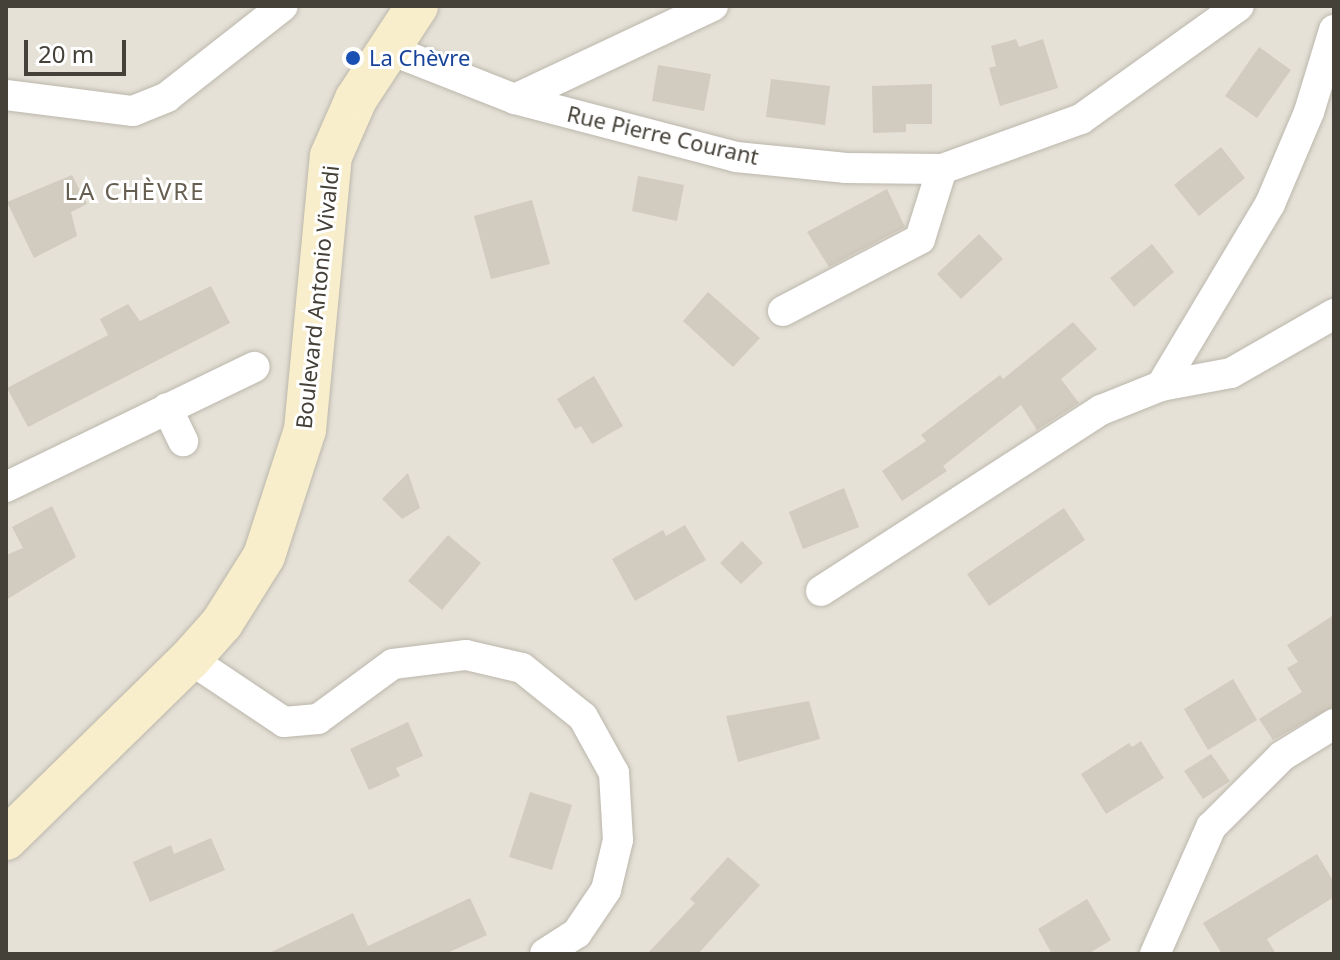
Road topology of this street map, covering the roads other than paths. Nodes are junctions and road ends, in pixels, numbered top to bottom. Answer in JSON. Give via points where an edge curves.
{"nodes":[{"id":1,"x":283,"y":6,"type":"edge"},
{"id":2,"x":417,"y":6,"type":"edge"},
{"id":3,"x":713,"y":6,"type":"edge"},
{"id":4,"x":1239,"y":6,"type":"edge"},
{"id":5,"x":1334,"y":30,"type":"edge"},
{"id":6,"x":388,"y":49,"type":"junction"},
{"id":7,"x":6,"y":95,"type":"edge"},
{"id":8,"x":515,"y":99,"type":"junction"},
{"id":9,"x":942,"y":169,"type":"junction"},
{"id":10,"x":783,"y":311,"type":"dead end"},
{"id":11,"x":1334,"y":314,"type":"edge"},
{"id":12,"x":254,"y":367,"type":"dead end"},
{"id":13,"x":1161,"y":386,"type":"junction"},
{"id":14,"x":167,"y":408,"type":"junction"},
{"id":15,"x":183,"y":441,"type":"dead end"},
{"id":16,"x":6,"y":487,"type":"edge"},
{"id":17,"x":821,"y":591,"type":"dead end"},
{"id":18,"x":190,"y":659,"type":"junction"},
{"id":19,"x":1334,"y":724,"type":"edge"},
{"id":20,"x":8,"y":834,"type":"edge"},
{"id":21,"x":545,"y":954,"type":"edge"},
{"id":22,"x":1155,"y":954,"type":"edge"}],
"edges":[{"from":1,"to":7,"type":"street","via":[[167,97],[133,111]]},
{"from":2,"to":6,"type":"street","name":"Boulevard Antonio Vivaldi"},
{"from":3,"to":8,"type":"street"},
{"from":4,"to":9,"type":"street","name":"Rue Pierre Courant","via":[[1081,119]]},
{"from":5,"to":13,"type":"street","via":[[1309,112],[1270,204]]},
{"from":6,"to":8,"type":"street","name":"Rue Pierre Courant"},
{"from":6,"to":18,"type":"street","name":"Boulevard Antonio Vivaldi","via":[[356,99],[331,156],[321,224],[319,327],[291,485],[264,556],[222,623]]},
{"from":8,"to":9,"type":"street","name":"Rue Pierre Courant","via":[[736,157],[846,168]]},
{"from":9,"to":10,"type":"street","via":[[920,239]]},
{"from":11,"to":13,"type":"street","via":[[1231,373]]},
{"from":12,"to":14,"type":"street"},
{"from":13,"to":17,"type":"street","via":[[1101,410]]},
{"from":14,"to":15,"type":"street"},
{"from":14,"to":16,"type":"street"},
{"from":18,"to":20,"type":"street","name":"Boulevard Antonio Vivaldi"},
{"from":18,"to":21,"type":"street","via":[[284,722],[318,719],[393,664],[466,655],[522,668],[583,717],[614,773],[618,840],[606,890],[577,933]]},
{"from":19,"to":22,"type":"street","via":[[1282,756],[1211,827]]}]}
